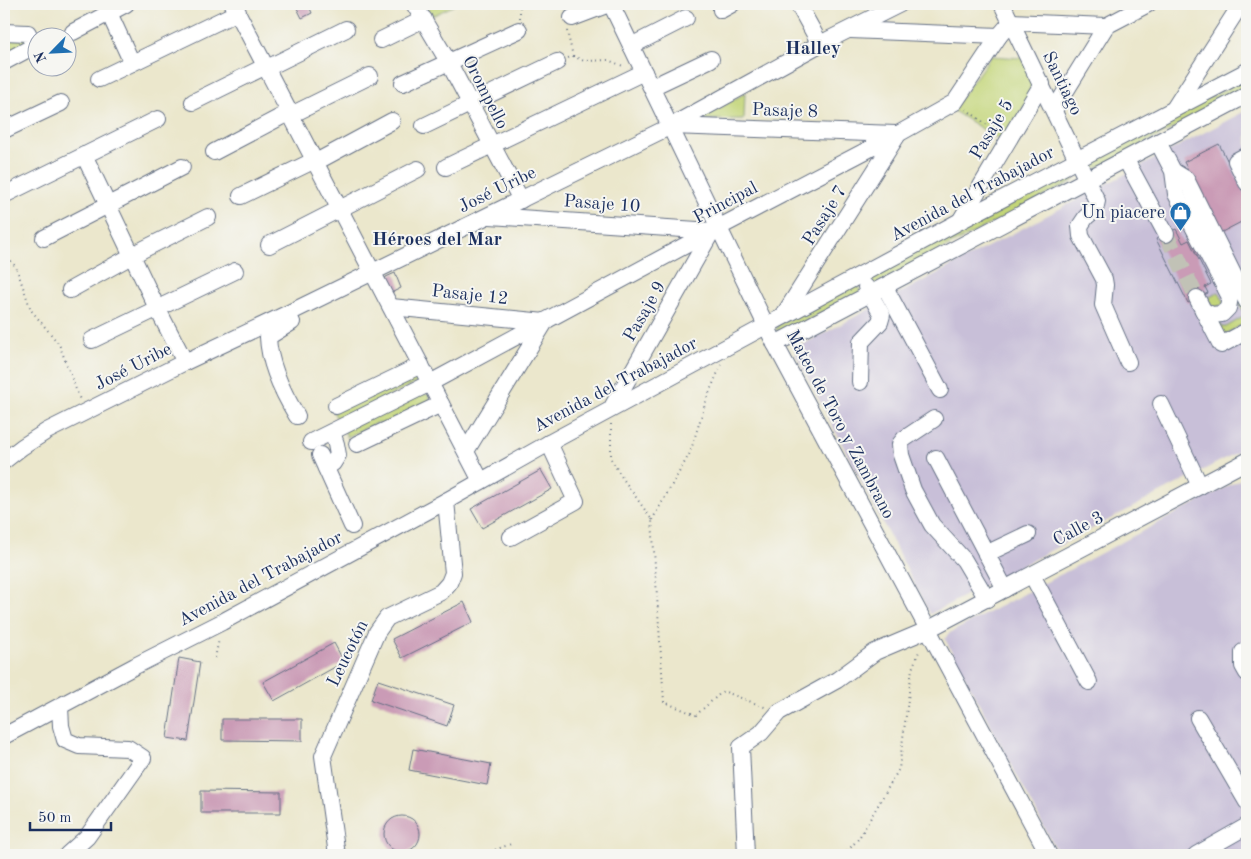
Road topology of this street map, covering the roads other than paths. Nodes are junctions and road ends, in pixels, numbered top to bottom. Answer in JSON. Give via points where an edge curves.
{"nodes":[{"id":1,"x":126,"y":4,"type":"edge"},
{"id":2,"x":414,"y":4,"type":"edge"},
{"id":3,"x":610,"y":4,"type":"edge"},
{"id":4,"x":798,"y":4,"type":"edge"},
{"id":5,"x":900,"y":4,"type":"edge"},
{"id":6,"x":1002,"y":4,"type":"edge"},
{"id":7,"x":1148,"y":4,"type":"edge"},
{"id":8,"x":1241,"y":4,"type":"edge"},
{"id":9,"x":107,"y":8,"type":"edge"},
{"id":10,"x":236,"y":8,"type":"edge"},
{"id":11,"x":572,"y":18,"type":"road end"},
{"id":12,"x":686,"y":18,"type":"dead end"},
{"id":13,"x":424,"y":19,"type":"junction"},
{"id":14,"x":1010,"y":22,"type":"junction"},
{"id":15,"x":1106,"y":26,"type":"junction"},
{"id":16,"x":78,"y":28,"type":"edge"},
{"id":17,"x":346,"y":29,"type":"dead end"},
{"id":18,"x":519,"y":30,"type":"dead end"},
{"id":19,"x":848,"y":30,"type":"junction"},
{"id":20,"x":4,"y":32,"type":"edge"},
{"id":21,"x":999,"y":36,"type":"junction"},
{"id":22,"x":381,"y":40,"type":"dead end"},
{"id":23,"x":820,"y":44,"type":"junction"},
{"id":24,"x":631,"y":46,"type":"junction"},
{"id":25,"x":565,"y":59,"type":"road end"},
{"id":26,"x":711,"y":59,"type":"dead end"},
{"id":27,"x":4,"y":62,"type":"edge"},
{"id":28,"x":132,"y":63,"type":"junction"},
{"id":29,"x":448,"y":63,"type":"junction"},
{"id":30,"x":266,"y":66,"type":"junction"},
{"id":31,"x":1247,"y":71,"type":"edge"},
{"id":32,"x":638,"y":75,"type":"junction"},
{"id":33,"x":370,"y":76,"type":"dead end"},
{"id":34,"x":99,"y":79,"type":"dead end"},
{"id":35,"x":403,"y":83,"type":"dead end"},
{"id":36,"x":1042,"y":84,"type":"junction"},
{"id":37,"x":652,"y":88,"type":"junction"},
{"id":38,"x":1247,"y":95,"type":"edge"},
{"id":39,"x":61,"y":102,"type":"dead end"},
{"id":40,"x":193,"y":102,"type":"dead end"},
{"id":41,"x":469,"y":105,"type":"junction"},
{"id":42,"x":1174,"y":108,"type":"junction"},
{"id":43,"x":1054,"y":110,"type":"junction"},
{"id":44,"x":291,"y":114,"type":"junction"},
{"id":45,"x":158,"y":119,"type":"dead end"},
{"id":46,"x":392,"y":121,"type":"dead end"},
{"id":47,"x":424,"y":126,"type":"dead end"},
{"id":48,"x":671,"y":126,"type":"junction"},
{"id":49,"x":4,"y":130,"type":"edge"},
{"id":50,"x":898,"y":134,"type":"junction"},
{"id":51,"x":1158,"y":142,"type":"junction"},
{"id":52,"x":492,"y":146,"type":"junction"},
{"id":53,"x":214,"y":152,"type":"dead end"},
{"id":54,"x":84,"y":155,"type":"junction"},
{"id":55,"x":1247,"y":155,"type":"edge"},
{"id":56,"x":1077,"y":159,"type":"junction"},
{"id":57,"x":1126,"y":160,"type":"junction"},
{"id":58,"x":315,"y":161,"type":"junction"},
{"id":59,"x":182,"y":167,"type":"dead end"},
{"id":60,"x":446,"y":167,"type":"dead end"},
{"id":61,"x":418,"y":169,"type":"dead end"},
{"id":62,"x":1173,"y":171,"type":"junction"},
{"id":63,"x":1086,"y":180,"type":"junction"},
{"id":64,"x":1247,"y":183,"type":"edge"},
{"id":65,"x":4,"y":195,"type":"edge"},
{"id":66,"x":241,"y":196,"type":"dead end"},
{"id":67,"x":521,"y":200,"type":"junction"},
{"id":68,"x":108,"y":205,"type":"junction"},
{"id":69,"x":340,"y":209,"type":"junction"},
{"id":70,"x":488,"y":216,"type":"junction"},
{"id":71,"x":208,"y":217,"type":"dead end"},
{"id":72,"x":960,"y":221,"type":"junction"},
{"id":73,"x":716,"y":229,"type":"junction"},
{"id":74,"x":1166,"y":234,"type":"tunnel mouth"},
{"id":75,"x":44,"y":238,"type":"dead end"},
{"id":76,"x":269,"y":245,"type":"dead end"},
{"id":77,"x":132,"y":256,"type":"junction"},
{"id":78,"x":234,"y":271,"type":"dead end"},
{"id":79,"x":373,"y":272,"type":"junction"},
{"id":80,"x":861,"y":276,"type":"junction"},
{"id":81,"x":885,"y":287,"type":"junction"},
{"id":82,"x":70,"y":290,"type":"dead end"},
{"id":83,"x":1245,"y":292,"type":"edge"},
{"id":84,"x":870,"y":295,"type":"junction"},
{"id":85,"x":391,"y":307,"type":"junction"},
{"id":86,"x":157,"y":308,"type":"junction"},
{"id":87,"x":290,"y":312,"type":"junction"},
{"id":88,"x":783,"y":317,"type":"junction"},
{"id":89,"x":545,"y":322,"type":"junction"},
{"id":90,"x":768,"y":325,"type":"junction"},
{"id":91,"x":1247,"y":331,"type":"edge"},
{"id":92,"x":92,"y":340,"type":"dead end"},
{"id":93,"x":775,"y":344,"type":"junction"},
{"id":94,"x":185,"y":362,"type":"junction"},
{"id":95,"x":1128,"y":362,"type":"dead end"},
{"id":96,"x":421,"y":364,"type":"junction"},
{"id":97,"x":860,"y":382,"type":"dead end"},
{"id":98,"x":430,"y":383,"type":"junction"},
{"id":99,"x":940,"y":390,"type":"dead end"},
{"id":100,"x":441,"y":404,"type":"junction"},
{"id":101,"x":1161,"y":404,"type":"dead end"},
{"id":102,"x":336,"y":406,"type":"dead end"},
{"id":103,"x":611,"y":410,"type":"junction"},
{"id":104,"x":296,"y":416,"type":"dead end"},
{"id":105,"x":934,"y":419,"type":"dead end"},
{"id":106,"x":336,"y":430,"type":"junction"},
{"id":107,"x":549,"y":443,"type":"junction"},
{"id":108,"x":357,"y":444,"type":"dead end"},
{"id":109,"x":466,"y":451,"type":"junction"},
{"id":110,"x":319,"y":455,"type":"junction"},
{"id":111,"x":936,"y":458,"type":"dead end"},
{"id":112,"x":4,"y":461,"type":"edge"},
{"id":113,"x":1247,"y":461,"type":"edge"},
{"id":114,"x":481,"y":481,"type":"junction"},
{"id":115,"x":1200,"y":486,"type":"junction"},
{"id":116,"x":446,"y":501,"type":"junction"},
{"id":117,"x":352,"y":526,"type":"dead end"},
{"id":118,"x":1028,"y":534,"type":"dead end"},
{"id":119,"x":511,"y":537,"type":"dead end"},
{"id":120,"x":986,"y":554,"type":"junction"},
{"id":121,"x":1032,"y":574,"type":"junction"},
{"id":122,"x":1004,"y":589,"type":"junction"},
{"id":123,"x":987,"y":599,"type":"junction"},
{"id":124,"x":928,"y":630,"type":"junction"},
{"id":125,"x":1247,"y":650,"type":"edge"},
{"id":126,"x":1247,"y":674,"type":"edge"},
{"id":127,"x":1089,"y":682,"type":"dead end"},
{"id":128,"x":60,"y":706,"type":"junction"},
{"id":129,"x":1198,"y":718,"type":"dead end"},
{"id":130,"x":4,"y":736,"type":"edge"},
{"id":131,"x":1247,"y":802,"type":"edge"},
{"id":132,"x":1247,"y":826,"type":"edge"},
{"id":133,"x":67,"y":855,"type":"edge"},
{"id":134,"x":337,"y":855,"type":"edge"},
{"id":135,"x":746,"y":855,"type":"edge"},
{"id":136,"x":1049,"y":855,"type":"edge"},
{"id":137,"x":1196,"y":855,"type":"edge"}],
"edges":[{"from":1,"to":9,"type":"street"},
{"from":2,"to":13,"type":"street","name":"Orompello"},
{"from":3,"to":11,"type":"street"},
{"from":3,"to":24,"type":"street","name":"Mateo de Toro y Zambrano"},
{"from":4,"to":23,"type":"street"},
{"from":5,"to":19,"type":"street","name":"José Uribe"},
{"from":6,"to":14,"type":"street","name":"Santiago"},
{"from":7,"to":15,"type":"street"},
{"from":8,"to":42,"type":"street"},
{"from":9,"to":16,"type":"street"},
{"from":9,"to":28,"type":"street"},
{"from":10,"to":28,"type":"street"},
{"from":10,"to":30,"type":"street"},
{"from":12,"to":24,"type":"street"},
{"from":13,"to":22,"type":"street"},
{"from":13,"to":29,"type":"street","name":"Orompello"},
{"from":14,"to":15,"type":"street"},
{"from":14,"to":21,"type":"street","name":"Principal"},
{"from":14,"to":36,"type":"street","name":"Santiago"},
{"from":15,"to":43,"type":"street"},
{"from":17,"to":30,"type":"street"},
{"from":18,"to":29,"type":"street"},
{"from":19,"to":21,"type":"street"},
{"from":19,"to":23,"type":"street","name":"José Uribe"},
{"from":20,"to":27,"type":"street","via":[[28,33],[34,46]]},
{"from":21,"to":50,"type":"street","name":"Principal","via":[[955,102]]},
{"from":23,"to":48,"type":"street","name":"José Uribe"},
{"from":24,"to":32,"type":"street","name":"Mateo de Toro y Zambrano"},
{"from":25,"to":41,"type":"street"},
{"from":26,"to":37,"type":"street"},
{"from":28,"to":34,"type":"street"},
{"from":29,"to":35,"type":"street"},
{"from":29,"to":41,"type":"street","name":"Orompello"},
{"from":30,"to":40,"type":"street"},
{"from":30,"to":44,"type":"street"},
{"from":31,"to":42,"type":"street","name":"Avenida del Trabajador"},
{"from":32,"to":37,"type":"street","name":"Mateo de Toro y Zambrano"},
{"from":32,"to":52,"type":"street"},
{"from":33,"to":44,"type":"street"},
{"from":36,"to":43,"type":"street","name":"Santiago"},
{"from":36,"to":72,"type":"street","name":"Pasaje 5"},
{"from":37,"to":48,"type":"street","name":"Mateo de Toro y Zambrano"},
{"from":38,"to":51,"type":"street"},
{"from":39,"to":49,"type":"street"},
{"from":41,"to":47,"type":"street"},
{"from":41,"to":52,"type":"street","name":"Orompello"},
{"from":42,"to":56,"type":"street","name":"Avenida del Trabajador"},
{"from":43,"to":56,"type":"street","name":"Santiago"},
{"from":44,"to":53,"type":"street"},
{"from":44,"to":58,"type":"street"},
{"from":45,"to":54,"type":"street"},
{"from":46,"to":58,"type":"street"},
{"from":48,"to":50,"type":"street","name":"Pasaje 8"},
{"from":48,"to":67,"type":"street","name":"José Uribe"},
{"from":48,"to":73,"type":"street","name":"Mateo de Toro y Zambrano"},
{"from":50,"to":73,"type":"street","name":"Principal"},
{"from":50,"to":88,"type":"street","name":"Pasaje 7"},
{"from":51,"to":57,"type":"street"},
{"from":51,"to":62,"type":"street"},
{"from":52,"to":60,"type":"street"},
{"from":52,"to":67,"type":"street","name":"Orompello"},
{"from":54,"to":65,"type":"street"},
{"from":54,"to":68,"type":"street"},
{"from":55,"to":64,"type":"street","via":[[1236,161]]},
{"from":56,"to":63,"type":"street","name":"Santiago"},
{"from":56,"to":72,"type":"street","name":"Avenida del Trabajador"},
{"from":57,"to":63,"type":"street"},
{"from":57,"to":74,"type":"street"},
{"from":58,"to":66,"type":"street"},
{"from":58,"to":69,"type":"street"},
{"from":59,"to":68,"type":"street"},
{"from":61,"to":69,"type":"street"},
{"from":62,"to":83,"type":"street","via":[[1186,179]]},
{"from":62,"to":91,"type":"street","via":[[1176,194],[1230,297],[1228,308],[1222,314],[1212,316],[1200,304],[1221,345]]},
{"from":63,"to":81,"type":"street"},
{"from":63,"to":95,"type":"street","name":"Santiago","via":[[1097,201],[1095,210],[1080,226],[1081,236],[1104,279],[1103,305]]},
{"from":67,"to":70,"type":"street","name":"José Uribe"},
{"from":68,"to":75,"type":"street"},
{"from":68,"to":77,"type":"street"},
{"from":69,"to":76,"type":"street"},
{"from":69,"to":79,"type":"street"},
{"from":70,"to":73,"type":"street","name":"Pasaje 10"},
{"from":70,"to":79,"type":"street","name":"José Uribe"},
{"from":71,"to":77,"type":"street"},
{"from":72,"to":80,"type":"street","name":"Avenida del Trabajador"},
{"from":73,"to":89,"type":"street","name":"Principal"},
{"from":73,"to":90,"type":"street","name":"Mateo de Toro y Zambrano"},
{"from":73,"to":103,"type":"street","name":"Pasaje 9"},
{"from":77,"to":82,"type":"street"},
{"from":77,"to":86,"type":"street"},
{"from":78,"to":86,"type":"street"},
{"from":79,"to":85,"type":"street"},
{"from":79,"to":87,"type":"street","name":"José Uribe"},
{"from":80,"to":84,"type":"street"},
{"from":80,"to":88,"type":"street","name":"Avenida del Trabajador"},
{"from":81,"to":84,"type":"street"},
{"from":81,"to":99,"type":"street"},
{"from":84,"to":93,"type":"street"},
{"from":84,"to":97,"type":"street","via":[[882,316],[861,342]]},
{"from":85,"to":89,"type":"street","name":"Pasaje 12"},
{"from":85,"to":96,"type":"street"},
{"from":86,"to":92,"type":"street"},
{"from":86,"to":94,"type":"street"},
{"from":87,"to":94,"type":"street","name":"José Uribe"},
{"from":87,"to":104,"type":"street","via":[[294,321],[268,336],[284,393]]},
{"from":88,"to":90,"type":"street","name":"Avenida del Trabajador"},
{"from":89,"to":98,"type":"street","name":"Principal"},
{"from":89,"to":109,"type":"street"},
{"from":90,"to":93,"type":"street","name":"Mateo de Toro y Zambrano"},
{"from":90,"to":103,"type":"street","name":"Avenida del Trabajador"},
{"from":93,"to":124,"type":"street","name":"Mateo de Toro y Zambrano"},
{"from":94,"to":112,"type":"street","name":"José Uribe","via":[[47,431]]},
{"from":96,"to":98,"type":"street"},
{"from":96,"to":102,"type":"street"},
{"from":98,"to":100,"type":"street"},
{"from":98,"to":106,"type":"street","name":"Principal"},
{"from":100,"to":108,"type":"street"},
{"from":100,"to":109,"type":"street"},
{"from":101,"to":115,"type":"street"},
{"from":103,"to":107,"type":"street","name":"Avenida del Trabajador"},
{"from":105,"to":123,"type":"street","via":[[904,439],[900,444],[901,455],[913,490],[932,525],[964,560]]},
{"from":106,"to":110,"type":"street","name":"Principal"},
{"from":106,"to":110,"type":"street","via":[[338,455],[333,463]]},
{"from":107,"to":114,"type":"street","name":"Avenida del Trabajador"},
{"from":107,"to":119,"type":"street","via":[[576,501]]},
{"from":109,"to":114,"type":"street"},
{"from":110,"to":117,"type":"street"},
{"from":111,"to":120,"type":"street"},
{"from":113,"to":115,"type":"street","name":"Calle 3"},
{"from":114,"to":116,"type":"street","name":"Avenida del Trabajador"},
{"from":115,"to":121,"type":"street","name":"Calle 3"},
{"from":116,"to":128,"type":"street","name":"Avenida del Trabajador"},
{"from":116,"to":134,"type":"street","name":"Leucotón","via":[[453,573],[449,583],[441,592],[387,618],[377,632],[323,756]]},
{"from":118,"to":120,"type":"street"},
{"from":120,"to":122,"type":"street"},
{"from":121,"to":122,"type":"street","name":"Calle 3"},
{"from":121,"to":127,"type":"street"},
{"from":122,"to":123,"type":"street","name":"Calle 3"},
{"from":123,"to":124,"type":"street","name":"Calle 3"},
{"from":124,"to":135,"type":"street","name":"Calle 3","via":[[875,652],[837,680],[779,712],[761,733],[741,747]]},
{"from":124,"to":136,"type":"street","name":"Mateo de Toro y Zambrano"},
{"from":125,"to":126,"type":"street","via":[[1243,652],[1242,659]]},
{"from":128,"to":130,"type":"street","name":"Avenida del Trabajador"},
{"from":128,"to":133,"type":"street","via":[[65,740],[79,746],[128,748],[143,758],[87,837]]},
{"from":129,"to":131,"type":"street"},
{"from":132,"to":137,"type":"street"}]}
